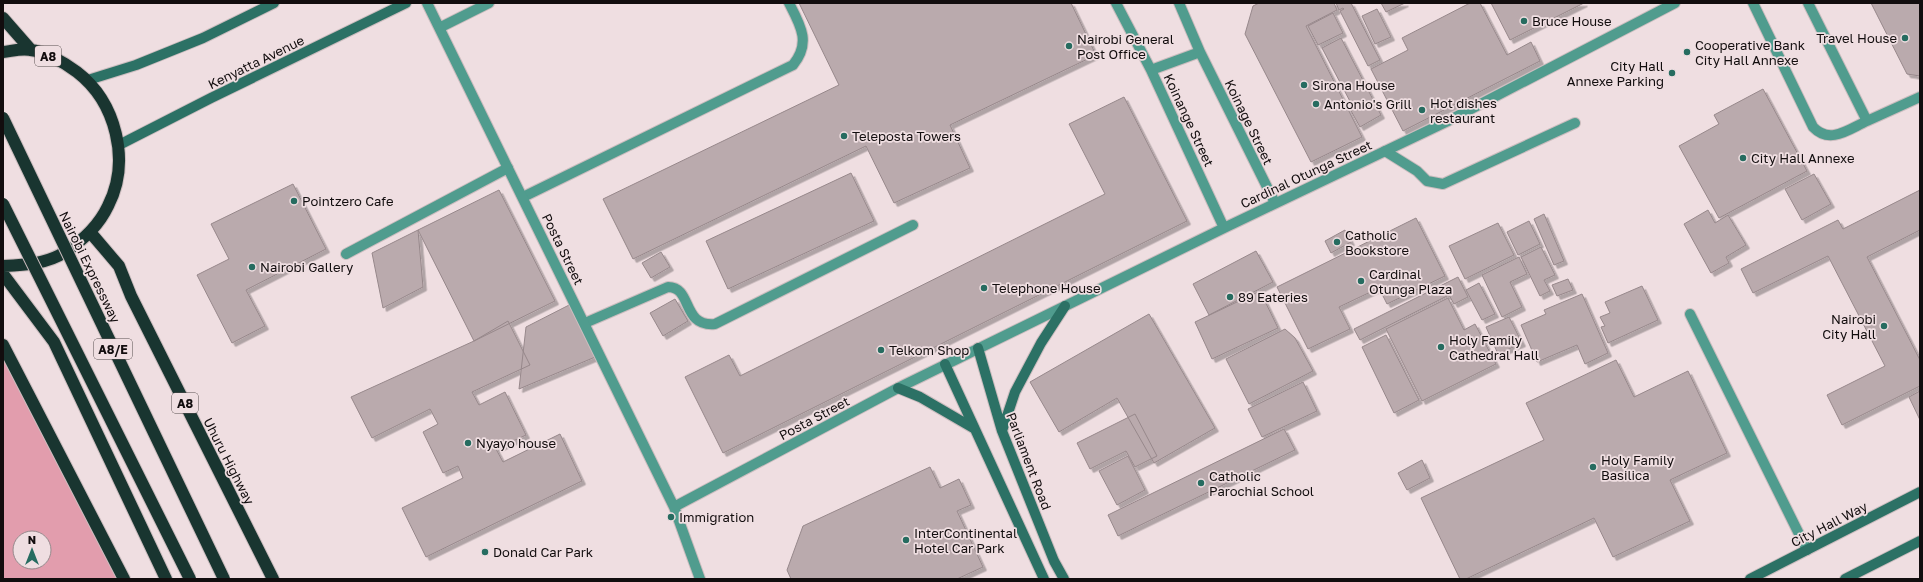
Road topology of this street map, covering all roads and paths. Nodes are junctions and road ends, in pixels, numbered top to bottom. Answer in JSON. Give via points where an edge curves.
{"nodes":[{"id":1,"x":274,"y":3,"type":"edge"},
{"id":2,"x":406,"y":3,"type":"edge"},
{"id":3,"x":427,"y":3,"type":"edge"},
{"id":4,"x":489,"y":3,"type":"edge"},
{"id":5,"x":789,"y":3,"type":"edge"},
{"id":6,"x":1116,"y":3,"type":"edge"},
{"id":7,"x":1179,"y":3,"type":"edge"},
{"id":8,"x":1676,"y":3,"type":"edge"},
{"id":9,"x":1753,"y":3,"type":"edge"},
{"id":10,"x":1808,"y":3,"type":"edge"},
{"id":11,"x":3,"y":18,"type":"edge"},
{"id":12,"x":440,"y":27,"type":"junction"},
{"id":13,"x":31,"y":50,"type":"junction"},
{"id":14,"x":3,"y":52,"type":"edge"},
{"id":15,"x":1200,"y":52,"type":"junction"},
{"id":16,"x":1151,"y":70,"type":"junction"},
{"id":17,"x":88,"y":80,"type":"junction"},
{"id":18,"x":1920,"y":97,"type":"edge"},
{"id":19,"x":3,"y":118,"type":"edge"},
{"id":20,"x":1867,"y":121,"type":"junction"},
{"id":21,"x":1575,"y":123,"type":"dead end"},
{"id":22,"x":119,"y":146,"type":"junction"},
{"id":23,"x":1385,"y":151,"type":"junction"},
{"id":24,"x":508,"y":168,"type":"junction"},
{"id":25,"x":523,"y":197,"type":"junction"},
{"id":26,"x":1275,"y":203,"type":"junction"},
{"id":27,"x":3,"y":204,"type":"edge"},
{"id":28,"x":913,"y":225,"type":"dead end"},
{"id":29,"x":1224,"y":228,"type":"junction"},
{"id":30,"x":90,"y":232,"type":"junction"},
{"id":31,"x":346,"y":254,"type":"dead end"},
{"id":32,"x":3,"y":266,"type":"edge"},
{"id":33,"x":3,"y":274,"type":"edge"},
{"id":34,"x":1065,"y":306,"type":"junction"},
{"id":35,"x":1690,"y":314,"type":"dead end"},
{"id":36,"x":585,"y":323,"type":"junction"},
{"id":37,"x":3,"y":345,"type":"edge"},
{"id":38,"x":978,"y":348,"type":"junction"},
{"id":39,"x":945,"y":364,"type":"junction"},
{"id":40,"x":898,"y":388,"type":"junction"},
{"id":41,"x":975,"y":429,"type":"junction"},
{"id":42,"x":1002,"y":431,"type":"junction"},
{"id":43,"x":1920,"y":492,"type":"edge"},
{"id":44,"x":674,"y":507,"type":"junction"},
{"id":45,"x":1920,"y":541,"type":"edge"},
{"id":46,"x":1807,"y":550,"type":"junction"},
{"id":47,"x":124,"y":579,"type":"edge"},
{"id":48,"x":166,"y":579,"type":"edge"},
{"id":49,"x":190,"y":579,"type":"edge"},
{"id":50,"x":224,"y":579,"type":"edge"},
{"id":51,"x":273,"y":579,"type":"edge"},
{"id":52,"x":700,"y":579,"type":"edge"},
{"id":53,"x":1044,"y":579,"type":"edge"},
{"id":54,"x":1064,"y":579,"type":"edge"},
{"id":55,"x":1750,"y":579,"type":"edge"},
{"id":56,"x":1845,"y":579,"type":"edge"}],
"edges":[{"from":1,"to":17,"type":"street","via":[[204,38],[136,65]]},
{"from":2,"to":22,"type":"street","name":"Kenyatta Avenue"},
{"from":3,"to":12,"type":"street","name":"Posta Street"},
{"from":4,"to":12,"type":"street"},
{"from":5,"to":25,"type":"street","via":[[799,22],[803,47],[793,65]]},
{"from":6,"to":16,"type":"street","name":"Koinange Street"},
{"from":7,"to":15,"type":"street","name":"Koinage Street"},
{"from":8,"to":23,"type":"street","name":"Cardinal Otunga Street"},
{"from":9,"to":20,"type":"street","via":[[1808,118],[1819,133],[1833,136]]},
{"from":10,"to":20,"type":"street"},
{"from":11,"to":13,"type":"highway","number":"A8"},
{"from":12,"to":24,"type":"street","name":"Posta Street"},
{"from":13,"to":14,"type":"highway","number":"A8"},
{"from":13,"to":17,"type":"highway","number":"A8","via":[[64,62]]},
{"from":15,"to":16,"type":"street"},
{"from":15,"to":26,"type":"street","name":"Koinage Street"},
{"from":16,"to":29,"type":"street","name":"Koinange Street"},
{"from":17,"to":22,"type":"highway","number":"A8","via":[[109,110]]},
{"from":18,"to":20,"type":"street"},
{"from":19,"to":50,"type":"highway","name":"Nairobi Expressway","number":"A8/E","bridge":true},
{"from":21,"to":23,"type":"street","via":[[1443,184],[1427,181],[1417,171]]},
{"from":22,"to":30,"type":"highway","number":"A8","via":[[118,177],[108,206]]},
{"from":23,"to":26,"type":"street","name":"Cardinal Otunga Street"},
{"from":24,"to":25,"type":"street","name":"Posta Street"},
{"from":24,"to":31,"type":"street"},
{"from":25,"to":36,"type":"street","name":"Posta Street"},
{"from":26,"to":29,"type":"street","name":"Cardinal Otunga Street"},
{"from":27,"to":49,"type":"highway","number":"A8/E","bridge":true},
{"from":28,"to":36,"type":"street","via":[[716,324],[702,324],[696,320],[679,291],[673,287]]},
{"from":29,"to":34,"type":"street","name":"Cardinal Otunga Street"},
{"from":30,"to":32,"type":"highway","number":"A8","via":[[64,253],[32,265]]},
{"from":30,"to":51,"type":"highway","name":"Uhuru Highway","number":"A8","via":[[119,266],[131,296]]},
{"from":33,"to":48,"type":"highway","via":[[54,342]]},
{"from":34,"to":38,"type":"street","name":"Cardinal Otunga Street"},
{"from":34,"to":42,"type":"street","via":[[1041,343],[1015,392]]},
{"from":35,"to":46,"type":"street"},
{"from":36,"to":44,"type":"street","name":"Posta Street"},
{"from":37,"to":47,"type":"highway"},
{"from":38,"to":39,"type":"street","name":"Cardinal Otunga Street"},
{"from":38,"to":42,"type":"street","name":"Parliament Road"},
{"from":39,"to":40,"type":"street","name":"Posta Street"},
{"from":39,"to":41,"type":"street"},
{"from":40,"to":41,"type":"street","via":[[920,397]]},
{"from":40,"to":44,"type":"street","name":"Posta Street"},
{"from":41,"to":53,"type":"street"},
{"from":42,"to":54,"type":"street","name":"Parliament Road","via":[[1054,561]]},
{"from":43,"to":46,"type":"street","name":"City Hall Way"},
{"from":44,"to":52,"type":"street","name":"Posta Street"},
{"from":45,"to":56,"type":"street"},
{"from":46,"to":55,"type":"street","name":"City Hall Way"}]}
